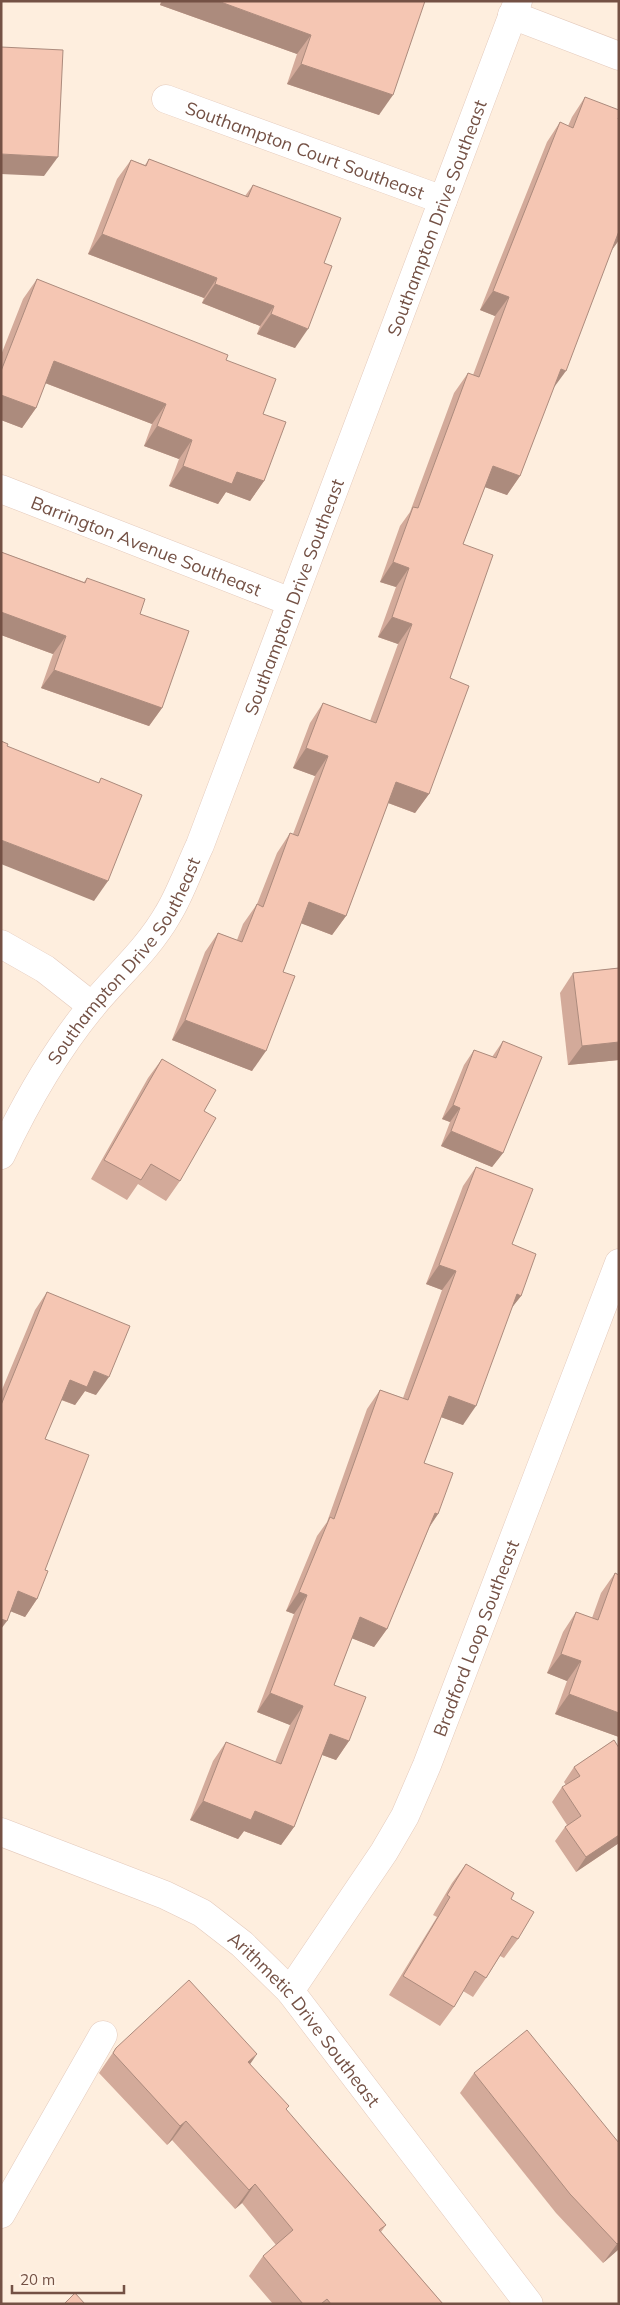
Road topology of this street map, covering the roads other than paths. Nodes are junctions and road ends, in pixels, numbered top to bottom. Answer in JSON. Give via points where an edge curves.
{"nodes":[{"id":1,"x":515,"y":8,"type":"edge"},
{"id":2,"x":619,"y":56,"type":"edge"},
{"id":3,"x":166,"y":99,"type":"dead end"},
{"id":4,"x":443,"y":200,"type":"junction"},
{"id":5,"x":1,"y":489,"type":"edge"},
{"id":6,"x":291,"y":602,"type":"junction"},
{"id":7,"x":1,"y":944,"type":"edge"},
{"id":8,"x":92,"y":1006,"type":"junction"},
{"id":9,"x":1,"y":1155,"type":"edge"},
{"id":10,"x":619,"y":1263,"type":"edge"},
{"id":11,"x":1,"y":1832,"type":"edge"},
{"id":12,"x":290,"y":1991,"type":"junction"},
{"id":13,"x":103,"y":2035,"type":"dead end"},
{"id":14,"x":1,"y":2214,"type":"edge"},
{"id":15,"x":529,"y":2304,"type":"edge"}],
"edges":[{"from":1,"to":2,"type":"street"},
{"from":1,"to":4,"type":"street","name":"Southampton Drive Southeast"},
{"from":3,"to":4,"type":"street","name":"Southampton Court Southeast"},
{"from":4,"to":6,"type":"street","name":"Southampton Drive Southeast"},
{"from":5,"to":6,"type":"street","name":"Barrington Avenue Southeast"},
{"from":6,"to":8,"type":"street","name":"Southampton Drive Southeast","via":[[200,845],[168,914],[139,955]]},
{"from":7,"to":8,"type":"street","via":[[45,969]]},
{"from":8,"to":9,"type":"street","name":"Southampton Drive Southeast","via":[[28,1098]]},
{"from":10,"to":12,"type":"street","name":"Bradford Loop Southeast","via":[[405,1816]]},
{"from":11,"to":12,"type":"street","name":"Arithmetic Drive Southeast","via":[[166,1895],[202,1913],[242,1944]]},
{"from":12,"to":15,"type":"street","name":"Arithmetic Drive Southeast"},
{"from":13,"to":14,"type":"street"}]}
